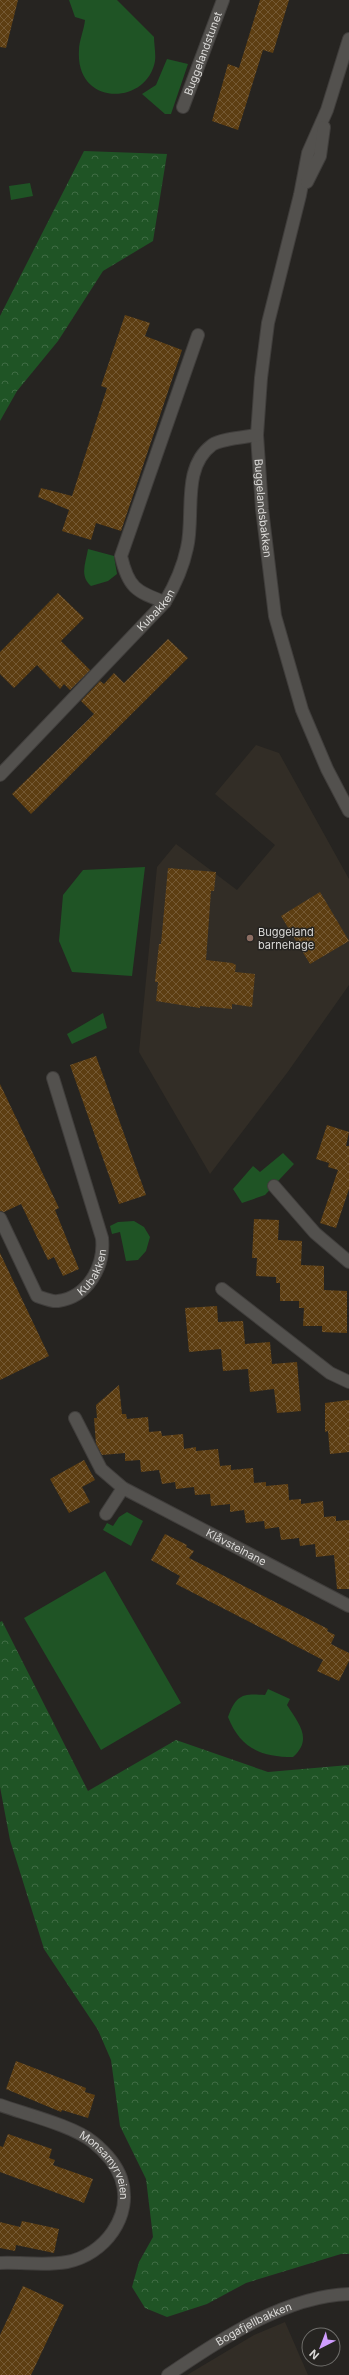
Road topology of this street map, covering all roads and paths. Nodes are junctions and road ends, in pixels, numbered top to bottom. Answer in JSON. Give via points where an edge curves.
{"nodes":[{"id":1,"x":223,"y":0,"type":"edge"},
{"id":2,"x":349,"y":38,"type":"edge"},
{"id":3,"x":183,"y":107,"type":"dead end"},
{"id":4,"x":198,"y":335,"type":"dead end"},
{"id":5,"x":257,"y":435,"type":"junction"},
{"id":6,"x":165,"y":602,"type":"junction"},
{"id":7,"x":0,"y":775,"type":"edge"},
{"id":8,"x":349,"y":811,"type":"edge"},
{"id":9,"x":52,"y":1078,"type":"dead end"},
{"id":10,"x":274,"y":1186,"type":"dead end"},
{"id":11,"x":0,"y":1218,"type":"edge"},
{"id":12,"x":349,"y":1262,"type":"edge"},
{"id":13,"x":222,"y":1289,"type":"dead end"},
{"id":14,"x":349,"y":1382,"type":"edge"},
{"id":15,"x":75,"y":1418,"type":"dead end"},
{"id":16,"x":123,"y":1488,"type":"junction"},
{"id":17,"x":106,"y":1514,"type":"dead end"},
{"id":18,"x":349,"y":1606,"type":"edge"},
{"id":19,"x":0,"y":2105,"type":"edge"},
{"id":20,"x":0,"y":2263,"type":"edge"},
{"id":21,"x":349,"y":2294,"type":"edge"},
{"id":22,"x":168,"y":2375,"type":"edge"}],
"edges":[{"from":1,"to":3,"type":"street","name":"Buggelandstunet"},
{"from":2,"to":5,"type":"street","name":"Buggelandsbakken","via":[[326,110],[320,156],[300,195],[268,323],[260,378]]},
{"from":4,"to":6,"type":"street","via":[[121,556],[126,576],[142,594]]},
{"from":5,"to":6,"type":"street","name":"Kubakken","via":[[214,444],[197,462],[192,475],[188,548],[177,581]]},
{"from":5,"to":8,"type":"street","name":"Buggelandsbakken","via":[[262,509],[275,616],[302,710],[327,769]]},
{"from":6,"to":7,"type":"street","name":"Kubakken"},
{"from":9,"to":11,"type":"street","name":"Kubakken","via":[[102,1238],[104,1253],[97,1272],[80,1294],[57,1302],[37,1296]]},
{"from":10,"to":12,"type":"street","via":[[315,1233]]},
{"from":13,"to":14,"type":"street","via":[[330,1374]]},
{"from":15,"to":16,"type":"street","name":"Klåvsteinane","via":[[102,1469]]},
{"from":16,"to":17,"type":"street"},
{"from":16,"to":18,"type":"street","name":"Klåvsteinane"},
{"from":19,"to":20,"type":"street","name":"Monsamyrveien","via":[[92,2141],[109,2158],[121,2178],[124,2197],[120,2217],[112,2234],[100,2247],[86,2256],[67,2262]]},
{"from":21,"to":22,"type":"street","name":"Bogafjellbakken","via":[[334,2294],[294,2305],[251,2324],[205,2349]]}]}
